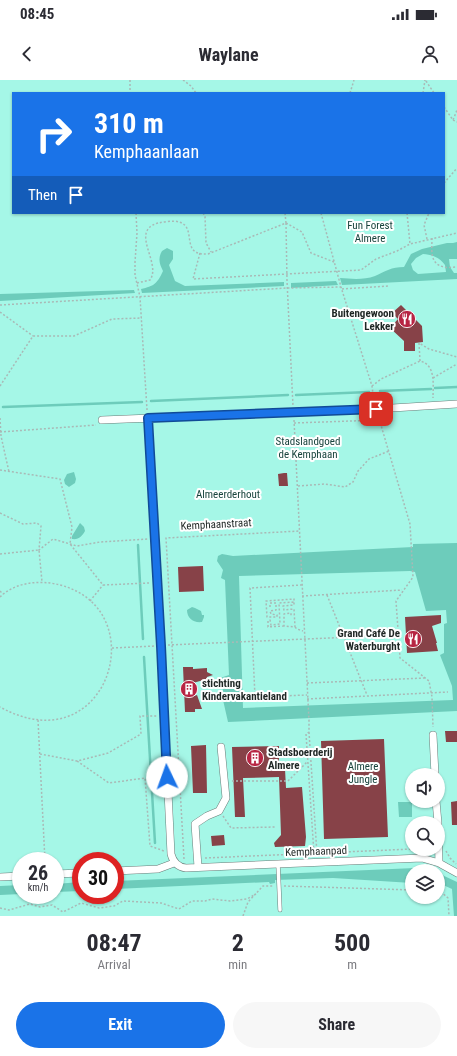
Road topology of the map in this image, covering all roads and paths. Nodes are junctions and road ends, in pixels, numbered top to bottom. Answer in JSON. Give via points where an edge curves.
{"nodes":[{"id":1,"x":130,"y":80,"type":"edge"},
{"id":2,"x":183,"y":80,"type":"edge"},
{"id":3,"x":354,"y":80,"type":"edge"},
{"id":4,"x":425,"y":81,"type":"edge"},
{"id":5,"x":130,"y":92,"type":"edge"},
{"id":6,"x":195,"y":92,"type":"edge"},
{"id":7,"x":350,"y":92,"type":"edge"},
{"id":8,"x":423,"y":92,"type":"edge"},
{"id":9,"x":433,"y":92,"type":"edge"},
{"id":10,"x":445,"y":108,"type":"edge"},
{"id":11,"x":457,"y":110,"type":"edge"},
{"id":12,"x":453,"y":120,"type":"junction"},
{"id":13,"x":457,"y":122,"type":"edge"},
{"id":14,"x":457,"y":168,"type":"edge"},
{"id":15,"x":445,"y":182,"type":"edge"},
{"id":16,"x":136,"y":214,"type":"edge"},
{"id":17,"x":204,"y":214,"type":"edge"},
{"id":18,"x":285,"y":214,"type":"edge"},
{"id":19,"x":321,"y":214,"type":"edge"},
{"id":20,"x":407,"y":214,"type":"edge"},
{"id":21,"x":429,"y":214,"type":"edge"},
{"id":22,"x":286,"y":223,"type":"junction"},
{"id":23,"x":457,"y":233,"type":"edge"},
{"id":24,"x":427,"y":238,"type":"junction"},
{"id":25,"x":432,"y":238,"type":"junction"},
{"id":26,"x":410,"y":244,"type":"junction"},
{"id":27,"x":211,"y":252,"type":"junction"},
{"id":28,"x":200,"y":253,"type":"junction"},
{"id":29,"x":334,"y":262,"type":"junction"},
{"id":30,"x":457,"y":267,"type":"edge"},
{"id":31,"x":337,"y":271,"type":"junction"},
{"id":32,"x":287,"y":274,"type":"junction"},
{"id":33,"x":137,"y":283,"type":"junction"},
{"id":34,"x":388,"y":286,"type":"dead end"},
{"id":35,"x":287,"y":288,"type":"junction"},
{"id":36,"x":342,"y":289,"type":"dead end"},
{"id":37,"x":140,"y":296,"type":"junction"},
{"id":38,"x":0,"y":305,"type":"edge"},
{"id":39,"x":0,"y":312,"type":"edge"},
{"id":40,"x":142,"y":318,"type":"junction"},
{"id":41,"x":33,"y":336,"type":"junction"},
{"id":42,"x":457,"y":357,"type":"edge"},
{"id":43,"x":420,"y":361,"type":"junction"},
{"id":44,"x":457,"y":364,"type":"edge"},
{"id":45,"x":433,"y":378,"type":"junction"},
{"id":46,"x":0,"y":386,"type":"edge"},
{"id":47,"x":372,"y":386,"type":"dead end"},
{"id":48,"x":457,"y":404,"type":"edge"},
{"id":49,"x":433,"y":405,"type":"junction"},
{"id":50,"x":293,"y":412,"type":"junction"},
{"id":51,"x":0,"y":418,"type":"edge"},
{"id":52,"x":148,"y":418,"type":"junction"},
{"id":53,"x":103,"y":420,"type":"joint"},
{"id":54,"x":380,"y":420,"type":"dead end"},
{"id":55,"x":294,"y":423,"type":"junction"},
{"id":56,"x":0,"y":432,"type":"edge"},
{"id":57,"x":389,"y":451,"type":"dead end"},
{"id":58,"x":0,"y":470,"type":"edge"},
{"id":59,"x":9,"y":472,"type":"junction"},
{"id":60,"x":298,"y":486,"type":"junction"},
{"id":61,"x":0,"y":513,"type":"edge"},
{"id":62,"x":300,"y":531,"type":"junction"},
{"id":63,"x":411,"y":535,"type":"dead end"},
{"id":64,"x":154,"y":539,"type":"junction"},
{"id":65,"x":70,"y":544,"type":"junction"},
{"id":66,"x":39,"y":550,"type":"junction"},
{"id":67,"x":0,"y":554,"type":"edge"},
{"id":68,"x":42,"y":582,"type":"junction"},
{"id":69,"x":143,"y":583,"type":"dead end"},
{"id":70,"x":103,"y":585,"type":"junction"},
{"id":71,"x":302,"y":585,"type":"junction"},
{"id":72,"x":403,"y":590,"type":"junction"},
{"id":73,"x":0,"y":591,"type":"edge"},
{"id":74,"x":3,"y":594,"type":"junction"},
{"id":75,"x":327,"y":595,"type":"junction"},
{"id":76,"x":302,"y":596,"type":"junction"},
{"id":77,"x":0,"y":597,"type":"edge"},
{"id":78,"x":90,"y":601,"type":"junction"},
{"id":79,"x":294,"y":602,"type":"junction"},
{"id":80,"x":272,"y":605,"type":"dead end"},
{"id":81,"x":276,"y":605,"type":"junction"},
{"id":82,"x":270,"y":607,"type":"dead end"},
{"id":83,"x":291,"y":616,"type":"dead end"},
{"id":84,"x":284,"y":626,"type":"junction"},
{"id":85,"x":295,"y":626,"type":"junction"},
{"id":86,"x":303,"y":631,"type":"junction"},
{"id":87,"x":398,"y":635,"type":"junction"},
{"id":88,"x":344,"y":638,"type":"junction"},
{"id":89,"x":304,"y":639,"type":"junction"},
{"id":90,"x":252,"y":642,"type":"junction"},
{"id":91,"x":224,"y":643,"type":"dead end"},
{"id":92,"x":425,"y":678,"type":"junction"},
{"id":93,"x":362,"y":681,"type":"junction"},
{"id":94,"x":307,"y":684,"type":"junction"},
{"id":95,"x":448,"y":692,"type":"dead end"},
{"id":96,"x":431,"y":693,"type":"junction"},
{"id":97,"x":307,"y":695,"type":"junction"},
{"id":98,"x":368,"y":695,"type":"junction"},
{"id":99,"x":308,"y":699,"type":"junction"},
{"id":100,"x":0,"y":707,"type":"edge"},
{"id":101,"x":151,"y":716,"type":"dead end"},
{"id":102,"x":38,"y":720,"type":"junction"},
{"id":103,"x":309,"y":732,"type":"junction"},
{"id":104,"x":433,"y":735,"type":"joint"},
{"id":105,"x":221,"y":747,"type":"dead end"},
{"id":106,"x":40,"y":754,"type":"junction"},
{"id":107,"x":77,"y":761,"type":"junction"},
{"id":108,"x":308,"y":762,"type":"junction"},
{"id":109,"x":435,"y":768,"type":"edge"},
{"id":110,"x":224,"y":781,"type":"junction"},
{"id":111,"x":219,"y":811,"type":"junction"},
{"id":112,"x":275,"y":827,"type":"dead end"},
{"id":113,"x":445,"y":846,"type":"edge"},
{"id":114,"x":405,"y":849,"type":"edge"},
{"id":115,"x":45,"y":852,"type":"edge"},
{"id":116,"x":171,"y":854,"type":"junction"},
{"id":117,"x":315,"y":854,"type":"junction"},
{"id":118,"x":439,"y":856,"type":"edge"},
{"id":119,"x":197,"y":858,"type":"junction"},
{"id":120,"x":174,"y":862,"type":"junction"},
{"id":121,"x":317,"y":862,"type":"junction"},
{"id":122,"x":439,"y":863,"type":"junction"},
{"id":123,"x":457,"y":864,"type":"edge"},
{"id":124,"x":198,"y":867,"type":"junction"},
{"id":125,"x":278,"y":867,"type":"junction"},
{"id":126,"x":124,"y":871,"type":"edge"},
{"id":127,"x":457,"y":872,"type":"edge"},
{"id":128,"x":12,"y":876,"type":"edge"},
{"id":129,"x":0,"y":877,"type":"edge"},
{"id":130,"x":278,"y":886,"type":"junction"},
{"id":131,"x":405,"y":890,"type":"edge"},
{"id":132,"x":256,"y":894,"type":"junction"},
{"id":133,"x":445,"y":896,"type":"edge"},
{"id":134,"x":0,"y":908,"type":"edge"},
{"id":135,"x":280,"y":910,"type":"dead end"},
{"id":136,"x":243,"y":916,"type":"edge"},
{"id":137,"x":449,"y":916,"type":"edge"}],
"edges":[{"from":1,"to":5,"type":"path"},
{"from":2,"to":6,"type":"path"},
{"from":3,"to":7,"type":"path"},
{"from":4,"to":8,"type":"path"},
{"from":4,"to":9,"type":"path"},
{"from":10,"to":12,"type":"path"},
{"from":11,"to":12,"type":"path"},
{"from":12,"to":13,"type":"path"},
{"from":14,"to":15,"type":"path"},
{"from":16,"to":33,"type":"path"},
{"from":17,"to":27,"type":"path","via":[[206,243]]},
{"from":18,"to":22,"type":"path"},
{"from":19,"to":29,"type":"path"},
{"from":20,"to":26,"type":"path"},
{"from":21,"to":24,"type":"path","via":[[424,225]]},
{"from":22,"to":27,"type":"path"},
{"from":22,"to":29,"type":"path","via":[[302,232],[311,253]]},
{"from":22,"to":32,"type":"path"},
{"from":23,"to":25,"type":"path"},
{"from":24,"to":25,"type":"path"},
{"from":24,"to":26,"type":"path"},
{"from":25,"to":30,"type":"path","via":[[431,256],[436,263],[444,267]]},
{"from":26,"to":31,"type":"path","via":[[376,259],[361,270]]},
{"from":27,"to":28,"type":"path"},
{"from":28,"to":32,"type":"path","via":[[193,278]]},
{"from":28,"to":33,"type":"path","via":[[192,248],[186,225],[172,221],[152,225],[145,235],[153,276],[150,280]]},
{"from":29,"to":31,"type":"path"},
{"from":31,"to":32,"type":"path"},
{"from":31,"to":35,"type":"path","via":[[341,287]]},
{"from":32,"to":35,"type":"path"},
{"from":33,"to":37,"type":"path"},
{"from":34,"to":36,"type":"path"},
{"from":35,"to":37,"type":"path"},
{"from":35,"to":50,"type":"path"},
{"from":37,"to":38,"type":"path"},
{"from":37,"to":40,"type":"path"},
{"from":39,"to":41,"type":"path"},
{"from":40,"to":41,"type":"path","via":[[112,319],[74,336]]},
{"from":40,"to":52,"type":"path"},
{"from":41,"to":46,"type":"path"},
{"from":42,"to":43,"type":"path","via":[[429,349],[419,343]]},
{"from":43,"to":45,"type":"path","via":[[426,362],[430,367]]},
{"from":43,"to":47,"type":"path"},
{"from":44,"to":45,"type":"path"},
{"from":45,"to":49,"type":"path"},
{"from":48,"to":49,"type":"street"},
{"from":49,"to":50,"type":"street"},
{"from":50,"to":52,"type":"street"},
{"from":50,"to":55,"type":"path"},
{"from":51,"to":56,"type":"path"},
{"from":52,"to":53,"type":"street"},
{"from":52,"to":64,"type":"street"},
{"from":53,"to":56,"type":"path","via":[[100,425]]},
{"from":54,"to":55,"type":"path"},
{"from":55,"to":60,"type":"path"},
{"from":56,"to":59,"type":"path"},
{"from":57,"to":60,"type":"path","via":[[369,459],[358,471],[353,482],[345,487],[325,484]]},
{"from":58,"to":59,"type":"path"},
{"from":59,"to":65,"type":"path","via":[[60,479],[72,527]]},
{"from":60,"to":62,"type":"path"},
{"from":61,"to":66,"type":"path","via":[[23,524],[37,523],[41,526]]},
{"from":62,"to":71,"type":"path"},
{"from":62,"to":120,"type":"path","name":"Kemphaanstraat","via":[[166,538],[184,859]]},
{"from":63,"to":72,"type":"path","via":[[413,577]]},
{"from":64,"to":65,"type":"path","via":[[77,546]]},
{"from":64,"to":116,"type":"street"},
{"from":65,"to":66,"type":"path","via":[[53,539]]},
{"from":65,"to":70,"type":"path"},
{"from":66,"to":67,"type":"path"},
{"from":66,"to":68,"type":"path"},
{"from":68,"to":74,"type":"path","via":[[20,585]]},
{"from":68,"to":78,"type":"path","via":[[62,585],[77,591]]},
{"from":69,"to":70,"type":"path"},
{"from":70,"to":78,"type":"path"},
{"from":71,"to":76,"type":"path"},
{"from":71,"to":90,"type":"path","via":[[250,588]]},
{"from":72,"to":75,"type":"path"},
{"from":72,"to":87,"type":"path","via":[[396,601]]},
{"from":73,"to":74,"type":"path"},
{"from":74,"to":77,"type":"path"},
{"from":75,"to":76,"type":"path"},
{"from":75,"to":88,"type":"path"},
{"from":76,"to":86,"type":"path"},
{"from":78,"to":102,"type":"path","via":[[108,629],[112,648],[110,669],[96,695],[82,709],[58,719]]},
{"from":79,"to":81,"type":"path","via":[[294,599],[266,601],[267,617],[277,617],[270,611],[276,610]]},
{"from":79,"to":84,"type":"path","via":[[279,603],[280,624],[271,625],[268,620],[268,627]]},
{"from":79,"to":85,"type":"path","via":[[294,605],[283,606],[284,610],[294,609]]},
{"from":80,"to":81,"type":"path"},
{"from":81,"to":82,"type":"path","via":[[270,603]]},
{"from":83,"to":84,"type":"path","via":[[291,613],[284,614]]},
{"from":84,"to":85,"type":"path"},
{"from":85,"to":86,"type":"path"},
{"from":86,"to":89,"type":"path"},
{"from":87,"to":88,"type":"path"},
{"from":87,"to":92,"type":"path","via":[[400,658]]},
{"from":88,"to":89,"type":"path"},
{"from":88,"to":93,"type":"path"},
{"from":89,"to":90,"type":"path"},
{"from":89,"to":94,"type":"path"},
{"from":90,"to":91,"type":"path"},
{"from":90,"to":97,"type":"path","via":[[255,697]]},
{"from":92,"to":93,"type":"path"},
{"from":92,"to":96,"type":"path","via":[[429,681]]},
{"from":93,"to":94,"type":"path"},
{"from":93,"to":98,"type":"path"},
{"from":94,"to":97,"type":"path"},
{"from":95,"to":96,"type":"path"},
{"from":96,"to":98,"type":"path"},
{"from":96,"to":104,"type":"path"},
{"from":97,"to":99,"type":"path"},
{"from":98,"to":99,"type":"path"},
{"from":99,"to":103,"type":"path"},
{"from":100,"to":102,"type":"path","via":[[22,718]]},
{"from":101,"to":107,"type":"path","via":[[140,716],[141,734],[108,753]]},
{"from":102,"to":106,"type":"path"},
{"from":103,"to":108,"type":"path","via":[[306,734]]},
{"from":103,"to":117,"type":"path"},
{"from":104,"to":109,"type":"street"},
{"from":105,"to":110,"type":"street"},
{"from":106,"to":107,"type":"path"},
{"from":106,"to":115,"type":"path"},
{"from":107,"to":116,"type":"path","via":[[109,783],[145,778],[150,846]]},
{"from":108,"to":110,"type":"path","via":[[288,781]]},
{"from":108,"to":117,"type":"path"},
{"from":110,"to":111,"type":"street","via":[[226,798]]},
{"from":111,"to":112,"type":"path","via":[[231,828]]},
{"from":111,"to":119,"type":"street","via":[[195,824]]},
{"from":113,"to":123,"type":"path","via":[[448,855]]},
{"from":114,"to":117,"type":"path","name":"Kemphaanpad"},
{"from":116,"to":120,"type":"street"},
{"from":117,"to":119,"type":"path","name":"Kemphaanpad"},
{"from":117,"to":121,"type":"street"},
{"from":118,"to":122,"type":"street"},
{"from":119,"to":124,"type":"street"},
{"from":120,"to":124,"type":"street","name":"Kemphaanpad","via":[[181,867]]},
{"from":120,"to":126,"type":"street","via":[[158,869]]},
{"from":121,"to":122,"type":"street","name":"Kemphaanpad","via":[[422,858]]},
{"from":121,"to":125,"type":"street","name":"Kemphaanpad"},
{"from":122,"to":127,"type":"street","name":"Kemphaanpad"},
{"from":124,"to":125,"type":"street","name":"Kemphaanpad"},
{"from":125,"to":130,"type":"lane"},
{"from":128,"to":129,"type":"street"},
{"from":130,"to":131,"type":"path"},
{"from":130,"to":132,"type":"path","via":[[263,886]]},
{"from":130,"to":135,"type":"lane"},
{"from":132,"to":134,"type":"path","via":[[230,901],[192,901],[179,909],[161,903],[123,901],[114,906],[99,908],[81,903],[63,912],[52,905],[40,907],[30,904],[9,910]]},
{"from":132,"to":136,"type":"path","via":[[248,902]]},
{"from":133,"to":137,"type":"path","via":[[448,898]]}]}
